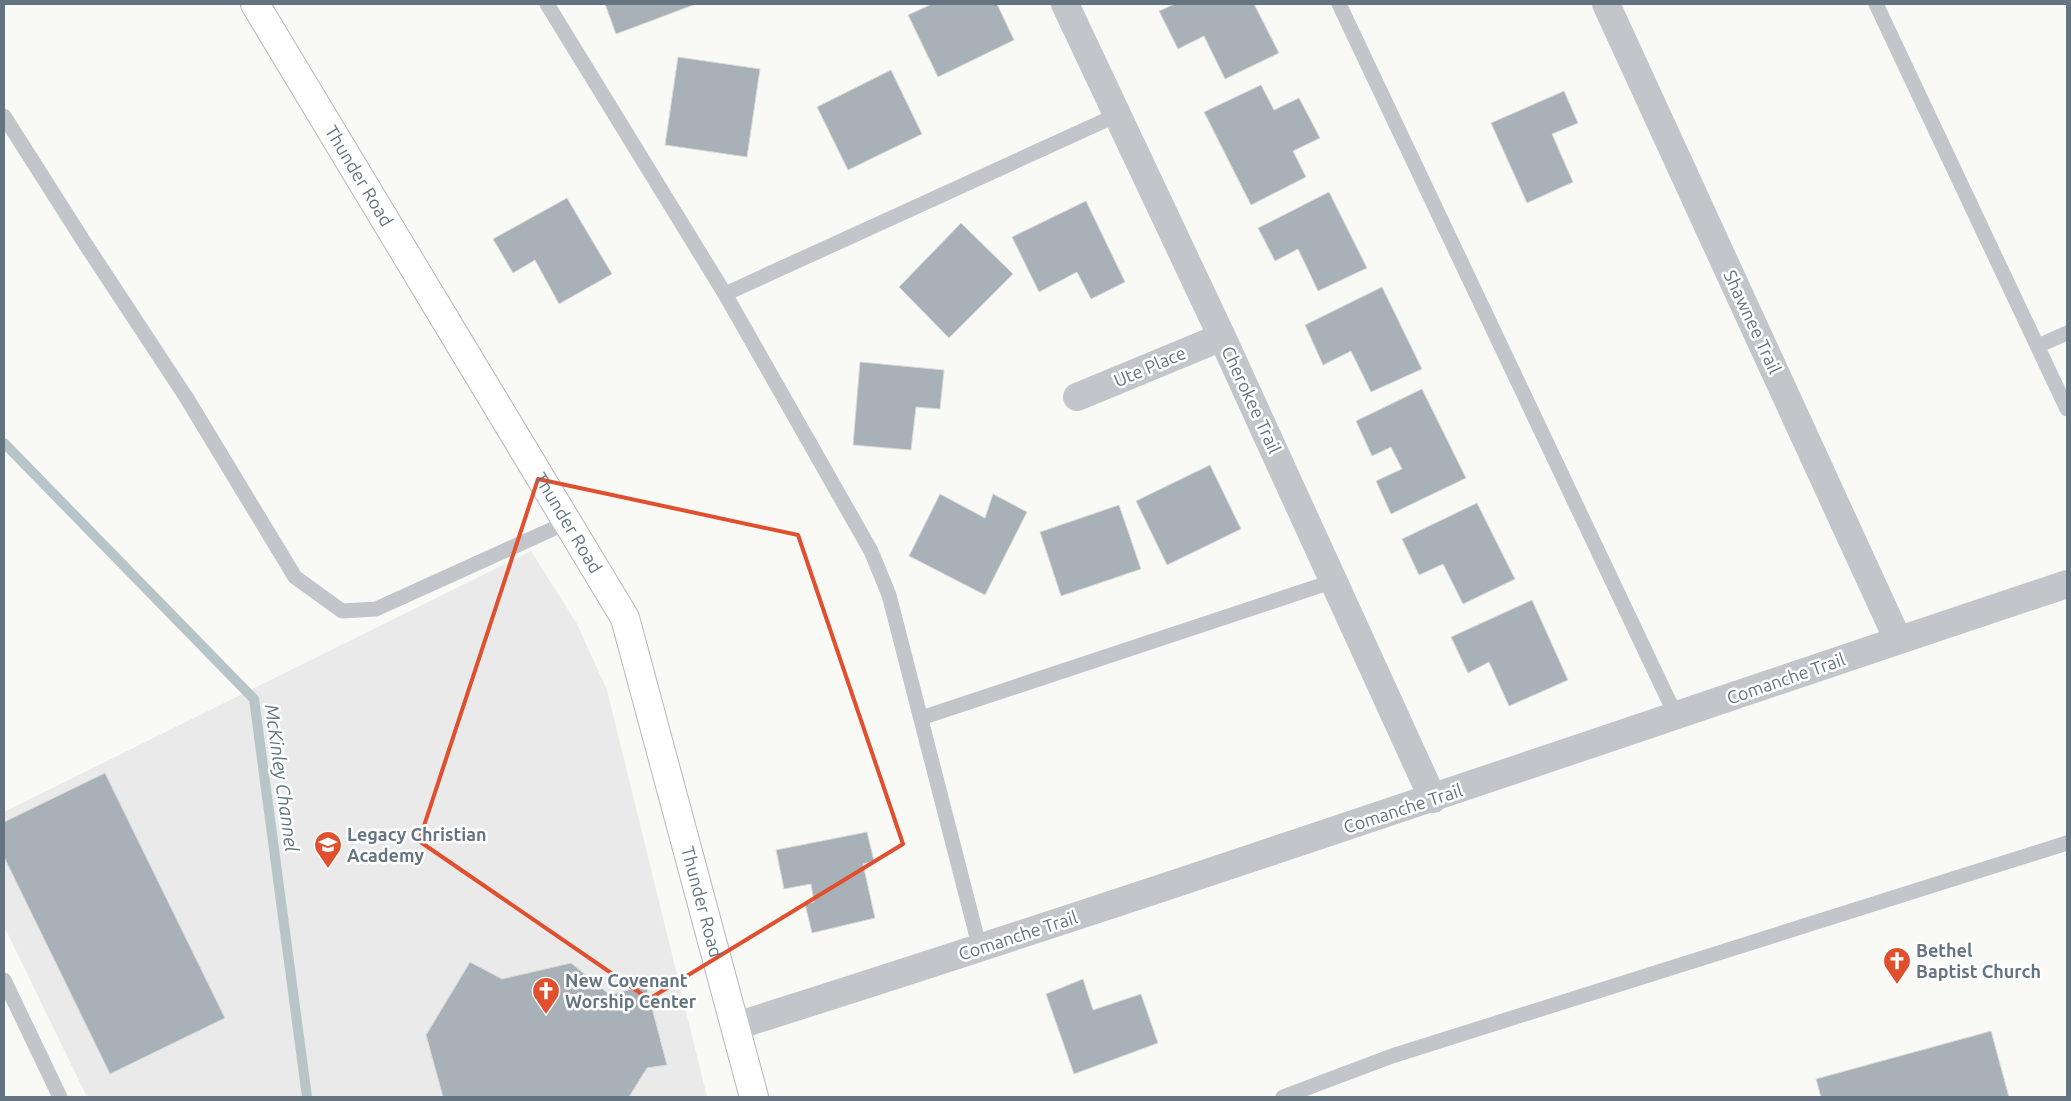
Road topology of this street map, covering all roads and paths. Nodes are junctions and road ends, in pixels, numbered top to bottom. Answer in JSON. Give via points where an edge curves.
{"nodes":[{"id":1,"x":255,"y":4,"type":"edge"},
{"id":2,"x":547,"y":4,"type":"edge"},
{"id":3,"x":1065,"y":4,"type":"edge"},
{"id":4,"x":1339,"y":4,"type":"edge"},
{"id":5,"x":1606,"y":4,"type":"edge"},
{"id":6,"x":1876,"y":4,"type":"edge"},
{"id":7,"x":1117,"y":114,"type":"junction"},
{"id":8,"x":4,"y":116,"type":"edge"},
{"id":9,"x":725,"y":294,"type":"junction"},
{"id":10,"x":2067,"y":333,"type":"edge"},
{"id":11,"x":1222,"y":337,"type":"junction"},
{"id":12,"x":2038,"y":346,"type":"junction"},
{"id":13,"x":1077,"y":398,"type":"dead end"},
{"id":14,"x":2067,"y":409,"type":"edge"},
{"id":15,"x":568,"y":522,"type":"junction"},
{"id":16,"x":1334,"y":581,"type":"junction"},
{"id":17,"x":2067,"y":584,"type":"edge"},
{"id":18,"x":1898,"y":640,"type":"junction"},
{"id":19,"x":1676,"y":716,"type":"junction"},
{"id":20,"x":921,"y":718,"type":"junction"},
{"id":21,"x":1433,"y":799,"type":"junction"},
{"id":22,"x":2067,"y":843,"type":"edge"},
{"id":23,"x":980,"y":949,"type":"junction"},
{"id":24,"x":4,"y":980,"type":"edge"},
{"id":25,"x":736,"y":1026,"type":"junction"},
{"id":26,"x":60,"y":1097,"type":"edge"},
{"id":27,"x":754,"y":1097,"type":"edge"},
{"id":28,"x":1283,"y":1097,"type":"edge"}],
"edges":[{"from":1,"to":15,"type":"street","name":"Thunder Road"},
{"from":2,"to":9,"type":"lane"},
{"from":3,"to":7,"type":"street","name":"Cherokee Trail"},
{"from":4,"to":19,"type":"lane"},
{"from":5,"to":18,"type":"street","name":"Shawnee Trail"},
{"from":6,"to":12,"type":"lane"},
{"from":7,"to":9,"type":"lane"},
{"from":7,"to":11,"type":"street","name":"Cherokee Trail"},
{"from":8,"to":15,"type":"lane","via":[[186,397],[294,577],[342,612],[376,609]]},
{"from":9,"to":20,"type":"lane","via":[[871,551],[889,595]]},
{"from":10,"to":12,"type":"lane"},
{"from":11,"to":13,"type":"street","name":"Ute Place"},
{"from":11,"to":16,"type":"street","name":"Cherokee Trail"},
{"from":12,"to":14,"type":"lane"},
{"from":15,"to":25,"type":"street","name":"Thunder Road","via":[[625,618]]},
{"from":16,"to":20,"type":"lane"},
{"from":16,"to":21,"type":"street","name":"Cherokee Trail"},
{"from":17,"to":18,"type":"street","name":"Comanche Trail"},
{"from":18,"to":19,"type":"street","name":"Comanche Trail"},
{"from":19,"to":21,"type":"street","name":"Comanche Trail"},
{"from":20,"to":23,"type":"lane"},
{"from":21,"to":23,"type":"street","name":"Comanche Trail"},
{"from":22,"to":28,"type":"lane","via":[[1392,1056]]},
{"from":23,"to":25,"type":"street","name":"Comanche Trail"},
{"from":24,"to":26,"type":"lane"},
{"from":25,"to":27,"type":"street","name":"Thunder Road"}]}
